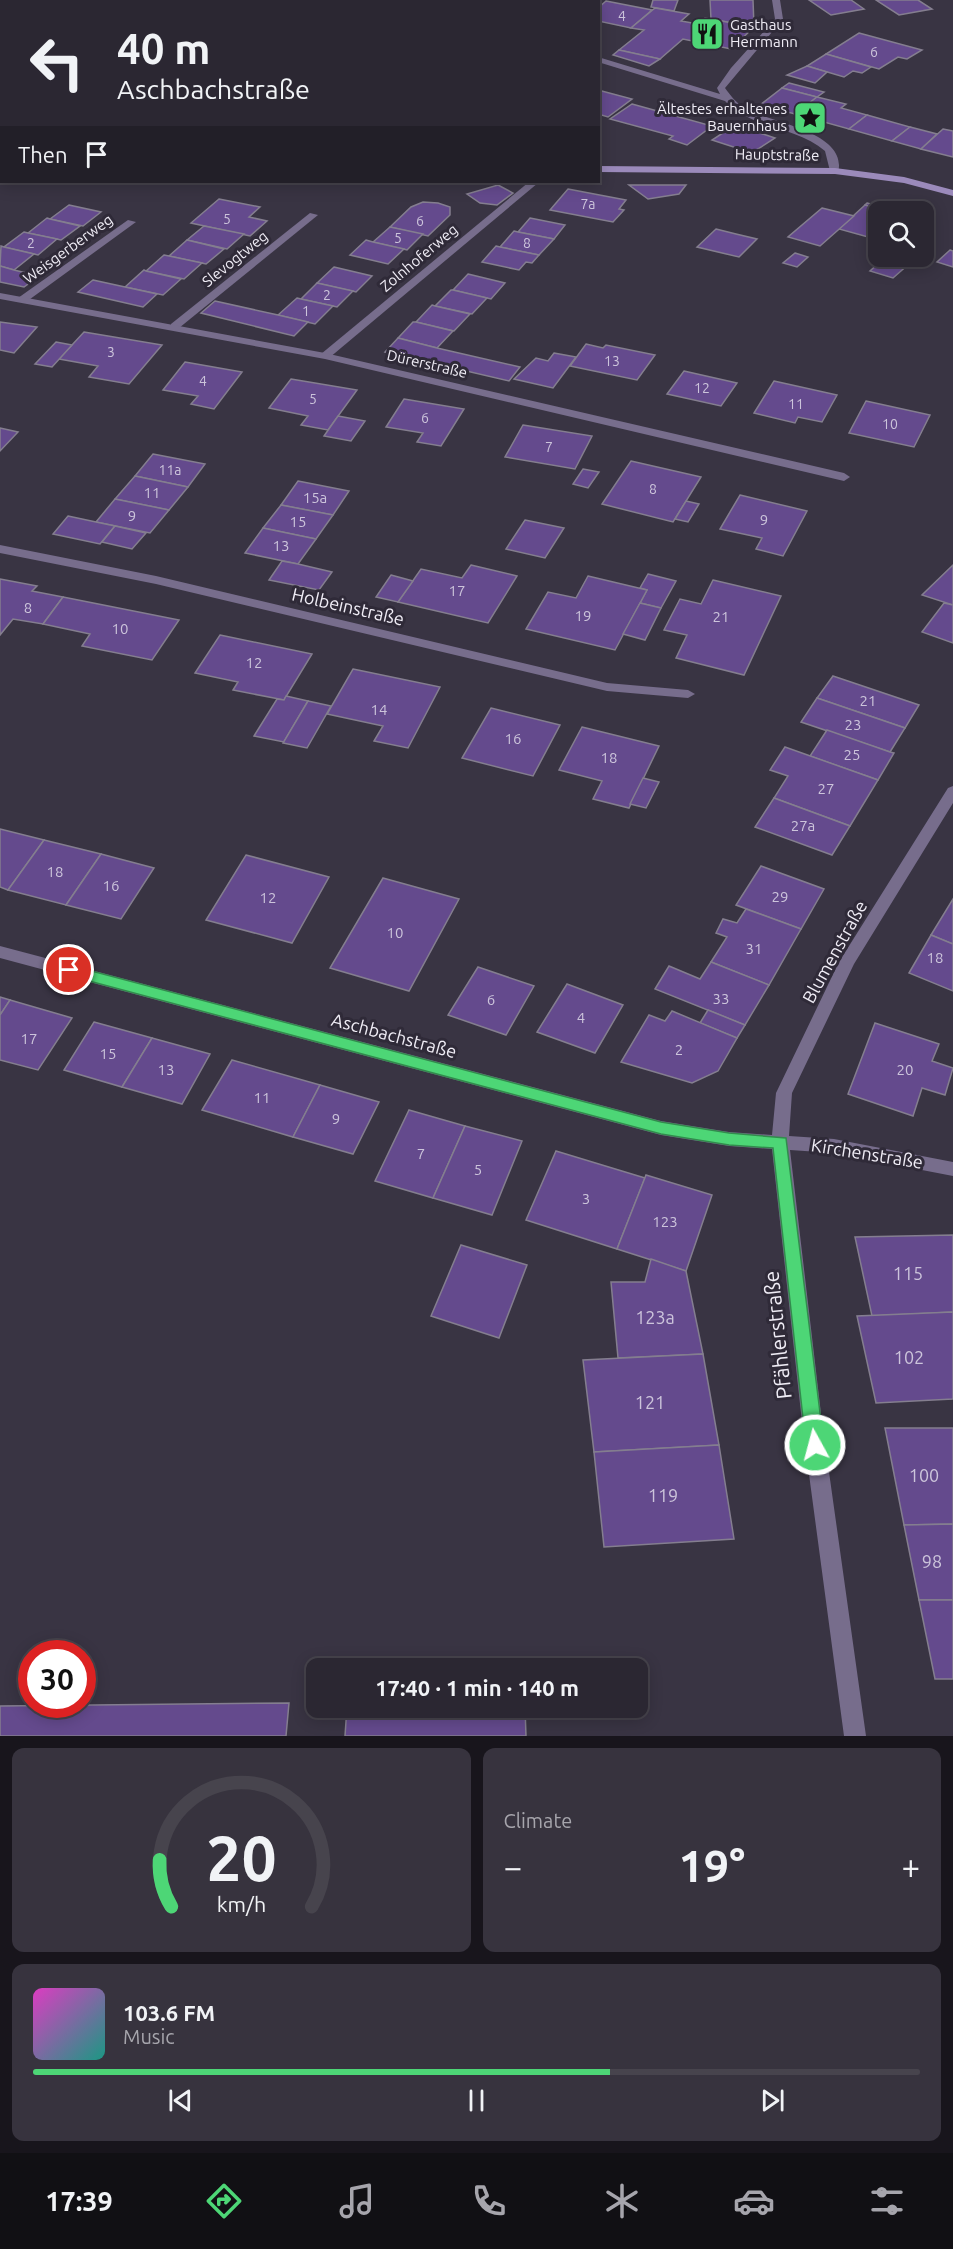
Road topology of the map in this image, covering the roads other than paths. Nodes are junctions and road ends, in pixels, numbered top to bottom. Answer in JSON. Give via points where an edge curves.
{"nodes":[{"id":1,"x":776,"y":0,"type":"edge"},
{"id":2,"x":600,"y":60,"type":"edge"},
{"id":3,"x":725,"y":98,"type":"junction"},
{"id":4,"x":600,"y":169,"type":"edge"},
{"id":5,"x":835,"y":171,"type":"junction"},
{"id":6,"x":533,"y":183,"type":"edge"},
{"id":7,"x":953,"y":193,"type":"edge"},
{"id":8,"x":313,"y":215,"type":"dead end"},
{"id":9,"x":131,"y":222,"type":"dead end"},
{"id":10,"x":0,"y":296,"type":"edge"},
{"id":11,"x":22,"y":300,"type":"junction"},
{"id":12,"x":175,"y":326,"type":"junction"},
{"id":13,"x":325,"y":356,"type":"junction"},
{"id":14,"x":844,"y":477,"type":"dead end"},
{"id":15,"x":0,"y":549,"type":"edge"},
{"id":16,"x":688,"y":694,"type":"dead end"},
{"id":17,"x":953,"y":791,"type":"edge"},
{"id":18,"x":0,"y":952,"type":"edge"},
{"id":19,"x":780,"y":1143,"type":"junction"},
{"id":20,"x":953,"y":1169,"type":"edge"},
{"id":21,"x":855,"y":1736,"type":"edge"}],
"edges":[{"from":1,"to":3,"type":"street","via":[[779,19],[767,37],[726,78],[721,88]]},
{"from":2,"to":3,"type":"street"},
{"from":3,"to":5,"type":"street","via":[[821,144],[833,157]]},
{"from":4,"to":5,"type":"main road","name":"Hauptstraße"},
{"from":5,"to":7,"type":"main road","name":"Hauptstraße","via":[[904,180]]},
{"from":6,"to":13,"type":"street","name":"Zolnhoferweg"},
{"from":8,"to":12,"type":"street","name":"Slevogtweg"},
{"from":9,"to":11,"type":"street","name":"Weisgerberweg"},
{"from":10,"to":11,"type":"street","name":"Dürerstraße"},
{"from":11,"to":12,"type":"street","name":"Dürerstraße"},
{"from":12,"to":13,"type":"street","name":"Dürerstraße"},
{"from":13,"to":14,"type":"street","name":"Dürerstraße"},
{"from":15,"to":16,"type":"street","name":"Holbeinstraße","via":[[156,580],[607,687]]},
{"from":17,"to":19,"type":"street","name":"Blumenstraße","via":[[842,972],[784,1093]]},
{"from":18,"to":19,"type":"street","name":"Aschbachstraße","via":[[661,1128]]},
{"from":19,"to":20,"type":"street","name":"Kirchenstraße","via":[[834,1146]]},
{"from":19,"to":21,"type":"street","name":"Pfählerstraße","via":[[812,1422]]}]}
